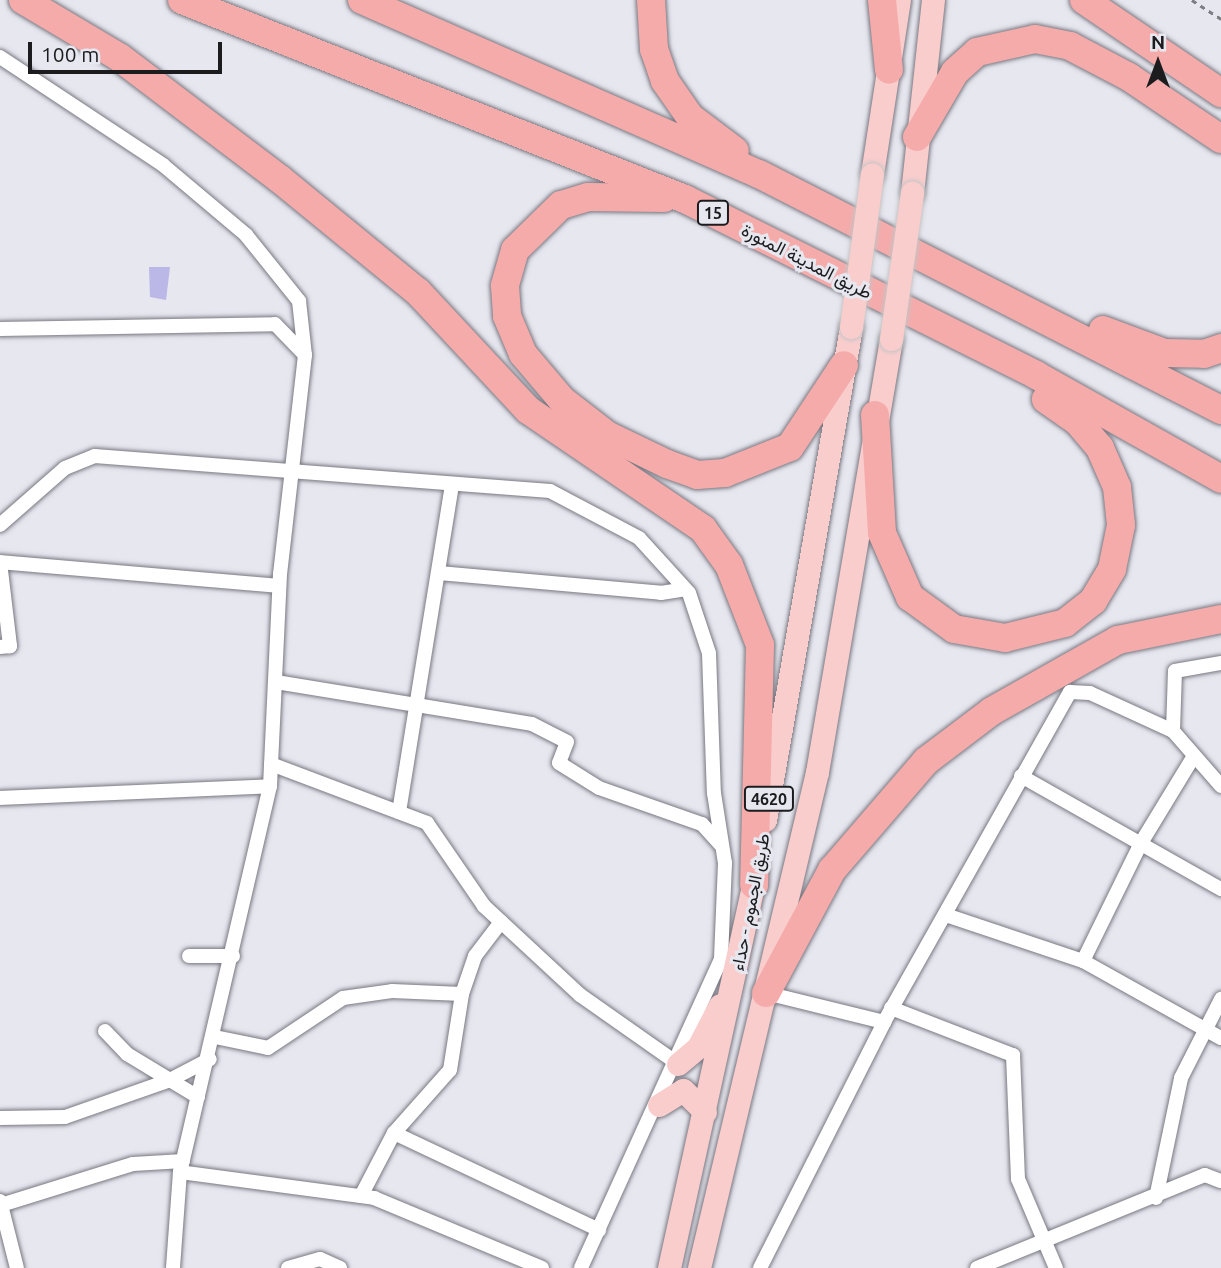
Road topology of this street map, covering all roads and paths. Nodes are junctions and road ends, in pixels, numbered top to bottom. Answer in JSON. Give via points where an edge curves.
{"nodes":[{"id":1,"x":23,"y":0,"type":"edge"},
{"id":2,"x":182,"y":0,"type":"edge"},
{"id":3,"x":362,"y":0,"type":"edge"},
{"id":4,"x":651,"y":0,"type":"edge"},
{"id":5,"x":882,"y":0,"type":"edge"},
{"id":6,"x":900,"y":0,"type":"edge"},
{"id":7,"x":933,"y":0,"type":"edge"},
{"id":8,"x":1084,"y":0,"type":"edge"},
{"id":9,"x":1192,"y":0,"type":"edge"},
{"id":10,"x":1221,"y":19,"type":"edge"},
{"id":11,"x":0,"y":57,"type":"edge"},
{"id":12,"x":889,"y":69,"type":"junction"},
{"id":13,"x":1221,"y":93,"type":"edge"},
{"id":14,"x":917,"y":137,"type":"junction"},
{"id":15,"x":1221,"y":139,"type":"edge"},
{"id":16,"x":798,"y":194,"type":"junction"},
{"id":17,"x":685,"y":199,"type":"junction"},
{"id":18,"x":927,"y":260,"type":"junction"},
{"id":19,"x":942,"y":328,"type":"junction"},
{"id":20,"x":0,"y":330,"type":"edge"},
{"id":21,"x":1221,"y":348,"type":"edge"},
{"id":22,"x":305,"y":355,"type":"junction"},
{"id":23,"x":844,"y":365,"type":"junction"},
{"id":24,"x":1221,"y":410,"type":"edge"},
{"id":25,"x":875,"y":415,"type":"junction"},
{"id":26,"x":293,"y":475,"type":"junction"},
{"id":27,"x":1221,"y":479,"type":"edge"},
{"id":28,"x":452,"y":484,"type":"junction"},
{"id":29,"x":0,"y":526,"type":"edge"},
{"id":30,"x":0,"y":562,"type":"edge"},
{"id":31,"x":439,"y":573,"type":"junction"},
{"id":32,"x":279,"y":586,"type":"junction"},
{"id":33,"x":685,"y":589,"type":"junction"},
{"id":34,"x":1221,"y":619,"type":"edge"},
{"id":35,"x":0,"y":647,"type":"edge"},
{"id":36,"x":1221,"y":663,"type":"edge"},
{"id":37,"x":276,"y":682,"type":"junction"},
{"id":38,"x":419,"y":708,"type":"junction"},
{"id":39,"x":1172,"y":731,"type":"junction"},
{"id":40,"x":1194,"y":756,"type":"junction"},
{"id":41,"x":271,"y":764,"type":"junction"},
{"id":42,"x":1021,"y":776,"type":"junction"},
{"id":43,"x":270,"y":786,"type":"junction"},
{"id":44,"x":1221,"y":786,"type":"edge"},
{"id":45,"x":0,"y":797,"type":"edge"},
{"id":46,"x":398,"y":812,"type":"junction"},
{"id":47,"x":1141,"y":842,"type":"junction"},
{"id":48,"x":720,"y":844,"type":"junction"},
{"id":49,"x":754,"y":885,"type":"junction"},
{"id":50,"x":1221,"y":889,"type":"edge"},
{"id":51,"x":949,"y":916,"type":"junction"},
{"id":52,"x":501,"y":922,"type":"junction"},
{"id":53,"x":189,"y":956,"type":"dead end"},
{"id":54,"x":233,"y":957,"type":"junction"},
{"id":55,"x":1083,"y":961,"type":"junction"},
{"id":56,"x":738,"y":967,"type":"junction"},
{"id":57,"x":766,"y":993,"type":"junction"},
{"id":58,"x":462,"y":995,"type":"junction"},
{"id":59,"x":1221,"y":999,"type":"edge"},
{"id":60,"x":891,"y":1008,"type":"junction"},
{"id":61,"x":884,"y":1022,"type":"junction"},
{"id":62,"x":105,"y":1031,"type":"dead end"},
{"id":63,"x":1202,"y":1031,"type":"junction"},
{"id":64,"x":215,"y":1037,"type":"junction"},
{"id":65,"x":1221,"y":1038,"type":"edge"},
{"id":66,"x":210,"y":1059,"type":"junction"},
{"id":67,"x":678,"y":1064,"type":"junction"},
{"id":68,"x":168,"y":1081,"type":"junction"},
{"id":69,"x":198,"y":1097,"type":"junction"},
{"id":70,"x":659,"y":1105,"type":"junction"},
{"id":71,"x":705,"y":1112,"type":"junction"},
{"id":72,"x":0,"y":1118,"type":"edge"},
{"id":73,"x":394,"y":1133,"type":"junction"},
{"id":74,"x":182,"y":1166,"type":"junction"},
{"id":75,"x":1221,"y":1181,"type":"edge"},
{"id":76,"x":361,"y":1196,"type":"junction"},
{"id":77,"x":1156,"y":1198,"type":"junction"},
{"id":78,"x":0,"y":1203,"type":"edge"},
{"id":79,"x":599,"y":1230,"type":"junction"},
{"id":80,"x":1045,"y":1245,"type":"junction"},
{"id":81,"x":17,"y":1268,"type":"edge"},
{"id":82,"x":173,"y":1268,"type":"edge"},
{"id":83,"x":288,"y":1268,"type":"edge"},
{"id":84,"x":340,"y":1268,"type":"edge"},
{"id":85,"x":542,"y":1268,"type":"edge"},
{"id":86,"x":581,"y":1268,"type":"edge"},
{"id":87,"x":669,"y":1268,"type":"edge"},
{"id":88,"x":699,"y":1268,"type":"edge"},
{"id":89,"x":760,"y":1268,"type":"edge"},
{"id":90,"x":979,"y":1268,"type":"edge"},
{"id":91,"x":1056,"y":1268,"type":"edge"}],
"edges":[{"from":1,"to":49,"type":"highway","via":[[119,57],[281,180],[418,292],[528,410],[703,529],[729,565],[760,645]]},
{"from":2,"to":17,"type":"highway","name":"طريق المدينة المنورة","number":"15"},
{"from":3,"to":16,"type":"highway"},
{"from":4,"to":16,"type":"highway","via":[[654,49],[690,117]]},
{"from":5,"to":12,"type":"highway"},
{"from":6,"to":12,"type":"main road","name":"طريق الجموم - حداء"},
{"from":7,"to":14,"type":"main road","name":"طريق الجموم - حداء"},
{"from":8,"to":13,"type":"highway"},
{"from":9,"to":10,"type":"path"},
{"from":11,"to":22,"type":"street","via":[[163,165],[246,235],[299,301]]},
{"from":12,"to":23,"type":"main road","name":"طريق الجموم - حداء","number":"4620","bridge":true},
{"from":14,"to":15,"type":"highway","via":[[955,72],[977,52],[1035,39],[1070,46],[1129,77]]},
{"from":14,"to":25,"type":"main road","name":"طريق الجموم - حداء","number":"4620","bridge":true,"via":[[891,340]]},
{"from":16,"to":18,"type":"highway"},
{"from":17,"to":19,"type":"highway","name":"طريق المدينة المنورة","number":"15"},
{"from":17,"to":23,"type":"highway","via":[[588,197],[552,212],[515,250],[505,286],[507,316],[523,354],[562,400],[607,435],[667,464],[697,475],[725,473],[790,447]]},
{"from":18,"to":21,"type":"highway","via":[[1165,353],[1205,354]]},
{"from":18,"to":24,"type":"highway"},
{"from":19,"to":25,"type":"highway","via":[[1077,421],[1100,448],[1117,487],[1121,525],[1112,569],[1093,601],[1065,623],[1005,638],[954,629],[929,615],[910,597],[882,533]]},
{"from":19,"to":27,"type":"highway","name":"طريق المدينة المنورة","number":"15"},
{"from":20,"to":22,"type":"street","via":[[275,324]]},
{"from":22,"to":26,"type":"street"},
{"from":23,"to":49,"type":"main road","name":"طريق الجموم - حداء","number":"4620"},
{"from":25,"to":57,"type":"main road","name":"طريق الجموم - حداء","number":"4620","via":[[817,772]]},
{"from":26,"to":28,"type":"street"},
{"from":26,"to":29,"type":"street","via":[[96,456],[65,468]]},
{"from":26,"to":32,"type":"street"},
{"from":28,"to":31,"type":"street"},
{"from":28,"to":33,"type":"street","via":[[550,491],[577,501],[639,538]]},
{"from":30,"to":32,"type":"street"},
{"from":30,"to":35,"type":"street","via":[[10,646]]},
{"from":31,"to":33,"type":"street","via":[[661,593]]},
{"from":31,"to":38,"type":"street"},
{"from":32,"to":37,"type":"street"},
{"from":33,"to":48,"type":"street","via":[[709,653]]},
{"from":34,"to":57,"type":"highway","via":[[1118,640],[992,711],[926,761],[832,870]]},
{"from":36,"to":39,"type":"street","via":[[1175,671]]},
{"from":37,"to":38,"type":"street"},
{"from":37,"to":41,"type":"street"},
{"from":38,"to":46,"type":"street"},
{"from":38,"to":48,"type":"street","via":[[532,724],[567,742],[559,763],[599,788],[702,824]]},
{"from":39,"to":40,"type":"street"},
{"from":39,"to":42,"type":"street","via":[[1090,693],[1070,692]]},
{"from":40,"to":44,"type":"street"},
{"from":40,"to":47,"type":"street"},
{"from":41,"to":43,"type":"street"},
{"from":41,"to":46,"type":"street"},
{"from":42,"to":47,"type":"street"},
{"from":42,"to":51,"type":"street"},
{"from":43,"to":45,"type":"street"},
{"from":43,"to":54,"type":"street"},
{"from":46,"to":52,"type":"street","via":[[427,823]]},
{"from":47,"to":50,"type":"street"},
{"from":47,"to":55,"type":"street"},
{"from":48,"to":67,"type":"street","via":[[721,960]]},
{"from":49,"to":56,"type":"main road","name":"طريق الجموم - حداء","number":"4620"},
{"from":51,"to":55,"type":"street"},
{"from":51,"to":60,"type":"street"},
{"from":52,"to":58,"type":"street","via":[[475,956]]},
{"from":52,"to":67,"type":"street","via":[[580,995]]},
{"from":53,"to":54,"type":"street"},
{"from":54,"to":64,"type":"street"},
{"from":55,"to":63,"type":"street"},
{"from":56,"to":67,"type":"main road","via":[[702,1041]]},
{"from":56,"to":71,"type":"main road","name":"طريق الجموم - حداء","number":"4620"},
{"from":57,"to":61,"type":"street"},
{"from":57,"to":88,"type":"main road","name":"طريق الجموم - حداء","number":"4620"},
{"from":58,"to":64,"type":"street","via":[[392,991],[343,998],[268,1048]]},
{"from":58,"to":73,"type":"street","via":[[450,1070]]},
{"from":59,"to":63,"type":"street"},
{"from":60,"to":61,"type":"street"},
{"from":60,"to":80,"type":"street","via":[[1013,1055],[1018,1179]]},
{"from":61,"to":89,"type":"street"},
{"from":62,"to":68,"type":"street"},
{"from":63,"to":65,"type":"street"},
{"from":63,"to":77,"type":"street","via":[[1181,1078]]},
{"from":64,"to":66,"type":"street"},
{"from":66,"to":68,"type":"street"},
{"from":66,"to":69,"type":"street"},
{"from":67,"to":70,"type":"street"},
{"from":68,"to":69,"type":"street"},
{"from":68,"to":72,"type":"street","via":[[65,1117]]},
{"from":69,"to":74,"type":"street"},
{"from":70,"to":71,"type":"main road","via":[[683,1090]]},
{"from":70,"to":79,"type":"street"},
{"from":71,"to":87,"type":"main road","name":"طريق الجموم - حداء","number":"4620"},
{"from":73,"to":76,"type":"street"},
{"from":73,"to":79,"type":"street"},
{"from":74,"to":76,"type":"street"},
{"from":74,"to":78,"type":"street","via":[[133,1164]]},
{"from":74,"to":82,"type":"street"},
{"from":75,"to":77,"type":"street","via":[[1205,1175]]},
{"from":76,"to":85,"type":"street"},
{"from":77,"to":80,"type":"street"},
{"from":78,"to":81,"type":"street"},
{"from":79,"to":86,"type":"street"},
{"from":80,"to":90,"type":"street"},
{"from":80,"to":91,"type":"street"},
{"from":83,"to":84,"type":"street","via":[[320,1259]]}]}
